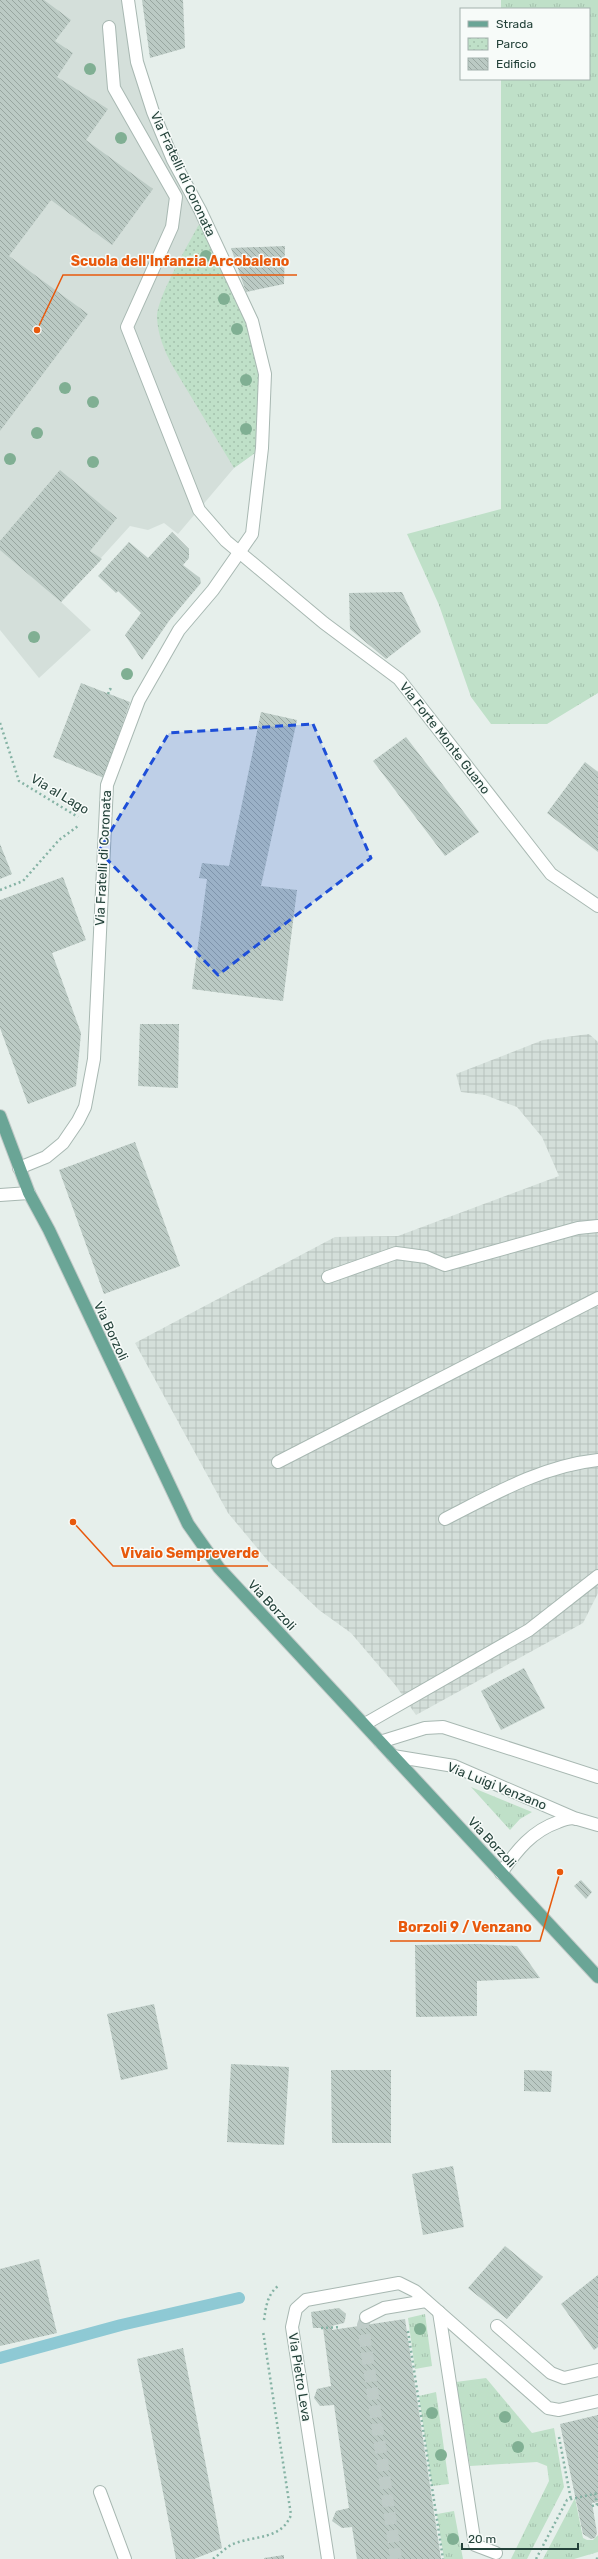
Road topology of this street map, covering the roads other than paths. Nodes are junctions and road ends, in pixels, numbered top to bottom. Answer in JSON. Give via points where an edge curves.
{"nodes":[{"id":1,"x":128,"y":0,"type":"edge"},
{"id":2,"x":109,"y":27,"type":"dead end"},
{"id":3,"x":240,"y":552,"type":"junction"},
{"id":4,"x":598,"y":906,"type":"edge"},
{"id":5,"x":0,"y":1116,"type":"edge"},
{"id":6,"x":19,"y":1168,"type":"junction"},
{"id":7,"x":29,"y":1194,"type":"junction"},
{"id":8,"x":0,"y":1195,"type":"edge"},
{"id":9,"x":598,"y":1226,"type":"edge"},
{"id":10,"x":328,"y":1277,"type":"dead end"},
{"id":11,"x":598,"y":1298,"type":"edge"},
{"id":12,"x":598,"y":1460,"type":"edge"},
{"id":13,"x":278,"y":1462,"type":"dead end"},
{"id":14,"x":445,"y":1519,"type":"dead end"},
{"id":15,"x":598,"y":1576,"type":"edge"},
{"id":16,"x":365,"y":1724,"type":"junction"},
{"id":17,"x":380,"y":1742,"type":"junction"},
{"id":18,"x":393,"y":1756,"type":"junction"},
{"id":19,"x":598,"y":1777,"type":"edge"},
{"id":20,"x":574,"y":1818,"type":"junction"},
{"id":21,"x":598,"y":1825,"type":"edge"},
{"id":22,"x":598,"y":1830,"type":"edge"},
{"id":23,"x":501,"y":1872,"type":"junction"},
{"id":24,"x":598,"y":1977,"type":"edge"},
{"id":25,"x":426,"y":2301,"type":"junction"},
{"id":26,"x":439,"y":2312,"type":"junction"},
{"id":27,"x":366,"y":2317,"type":"dead end"},
{"id":28,"x":497,"y":2326,"type":"dead end"},
{"id":29,"x":598,"y":2370,"type":"edge"},
{"id":30,"x":598,"y":2401,"type":"edge"},
{"id":31,"x":100,"y":2492,"type":"dead end"},
{"id":32,"x":496,"y":2553,"type":"dead end"},
{"id":33,"x":125,"y":2559,"type":"edge"},
{"id":34,"x":328,"y":2559,"type":"edge"}],
"edges":[{"from":1,"to":3,"type":"street","name":"Via Fratelli di Coronata","via":[[137,62],[153,112],[173,160],[200,210],[252,320],[265,374],[262,448],[252,534]]},
{"from":2,"to":3,"type":"street","name":"Via Fratelli di Coronata","via":[[114,88],[176,197],[172,227],[127,328],[196,505],[226,541]]},
{"from":3,"to":4,"type":"street","name":"Via Forte Monte Guano","via":[[324,623],[399,680],[551,874]]},
{"from":3,"to":6,"type":"street","name":"Via Fratelli di Coronata","via":[[214,590],[179,630],[139,700],[107,785],[94,1059],[85,1107],[63,1143],[46,1157]]},
{"from":5,"to":6,"type":"main road","name":"Via Borzoli"},
{"from":6,"to":7,"type":"main road","name":"Via Borzoli"},
{"from":7,"to":8,"type":"street"},
{"from":7,"to":16,"type":"main road","name":"Via Borzoli","via":[[50,1230],[188,1524],[219,1568]]},
{"from":9,"to":10,"type":"street","via":[[578,1228],[445,1265],[426,1257],[396,1253]]},
{"from":11,"to":13,"type":"street"},
{"from":12,"to":14,"type":"street","via":[[527,1477]]},
{"from":15,"to":16,"type":"street","via":[[529,1630]]},
{"from":16,"to":17,"type":"main road","name":"Via Borzoli"},
{"from":17,"to":18,"type":"main road","name":"Via Borzoli"},
{"from":17,"to":19,"type":"street","via":[[425,1728],[442,1727]]},
{"from":18,"to":20,"type":"street","name":"Via Luigi Venzano","via":[[454,1766]]},
{"from":18,"to":23,"type":"main road","name":"Via Borzoli"},
{"from":20,"to":21,"type":"street","name":"Via Luigi Venzano"},
{"from":20,"to":22,"type":"street"},
{"from":20,"to":23,"type":"street","via":[[536,1832]]},
{"from":23,"to":24,"type":"main road","name":"Via Borzoli"},
{"from":25,"to":26,"type":"street","name":"Via Pietro Leva"},
{"from":25,"to":27,"type":"street","via":[[384,2308]]},
{"from":25,"to":34,"type":"street","name":"Via Pietro Leva","via":[[399,2283],[306,2300],[296,2309],[292,2327]]},
{"from":26,"to":30,"type":"street","name":"Via Pietro Leva","via":[[548,2408],[559,2410]]},
{"from":26,"to":32,"type":"street","via":[[475,2545]]},
{"from":28,"to":29,"type":"street","via":[[551,2373],[564,2378]]},
{"from":31,"to":33,"type":"street"}]}
